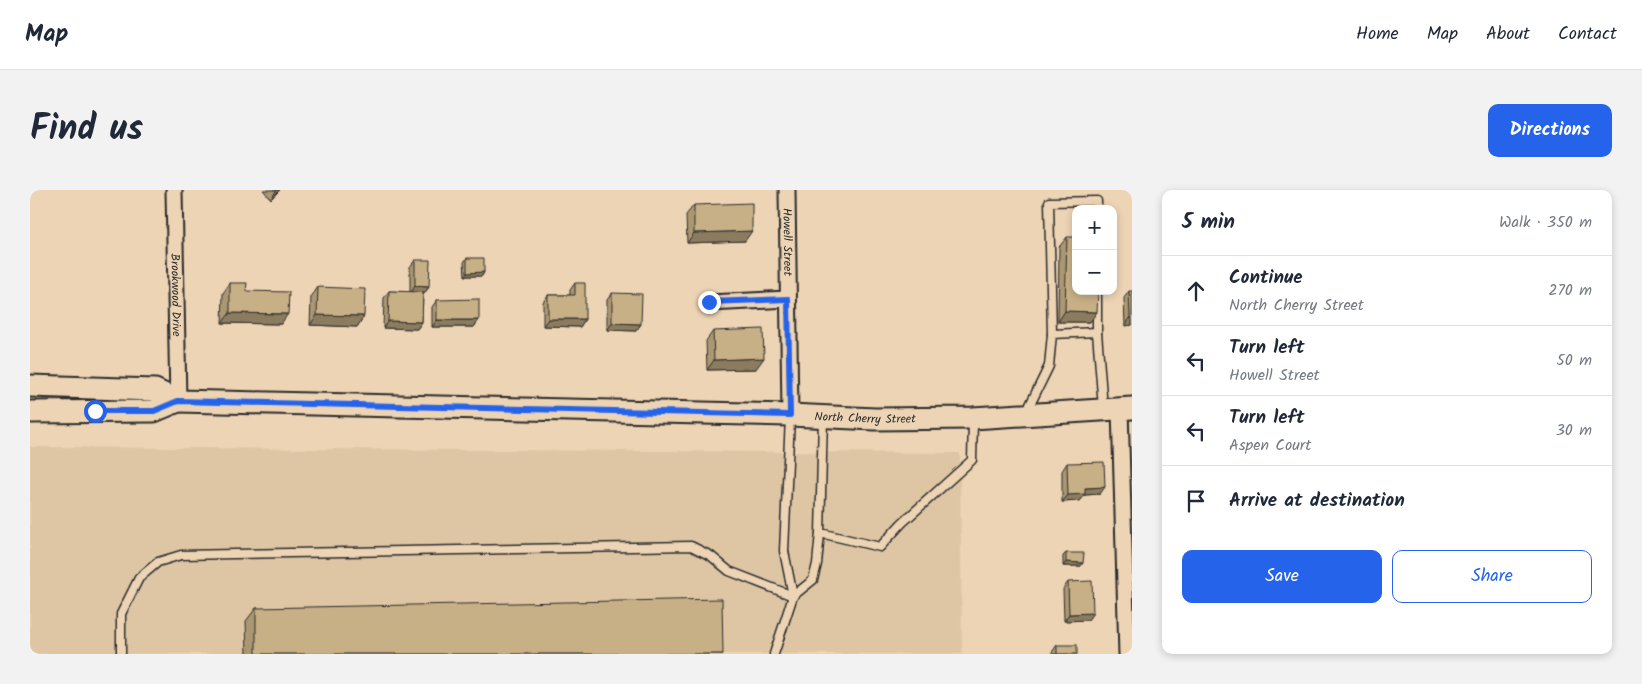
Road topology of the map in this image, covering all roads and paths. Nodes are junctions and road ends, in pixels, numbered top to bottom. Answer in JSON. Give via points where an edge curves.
{"nodes":[{"id":1,"x":174,"y":190,"type":"edge"},
{"id":2,"x":787,"y":190,"type":"edge"},
{"id":3,"x":1097,"y":205,"type":"edge"},
{"id":4,"x":1097,"y":295,"type":"edge"},
{"id":5,"x":788,"y":299,"type":"junction"},
{"id":6,"x":709,"y":302,"type":"dead end"},
{"id":7,"x":1097,"y":332,"type":"junction"},
{"id":8,"x":1052,"y":334,"type":"junction"},
{"id":9,"x":30,"y":386,"type":"edge"},
{"id":10,"x":178,"y":401,"type":"junction"},
{"id":11,"x":1118,"y":409,"type":"edge"},
{"id":12,"x":30,"y":412,"type":"edge"},
{"id":13,"x":790,"y":415,"type":"junction"},
{"id":14,"x":823,"y":416,"type":"junction"},
{"id":15,"x":1024,"y":416,"type":"junction"},
{"id":16,"x":974,"y":418,"type":"junction"},
{"id":17,"x":820,"y":533,"type":"junction"},
{"id":18,"x":793,"y":596,"type":"junction"},
{"id":19,"x":121,"y":654,"type":"edge"},
{"id":20,"x":774,"y":654,"type":"edge"},
{"id":21,"x":1127,"y":654,"type":"edge"}],
"edges":[{"from":1,"to":10,"type":"street","name":"Brookwood Drive"},
{"from":2,"to":5,"type":"street","name":"Howell Street"},
{"from":3,"to":8,"type":"lane","via":[[1097,201],[1049,202]]},
{"from":4,"to":7,"type":"lane"},
{"from":5,"to":6,"type":"street"},
{"from":5,"to":13,"type":"street","name":"Howell Street"},
{"from":7,"to":8,"type":"lane"},
{"from":7,"to":11,"type":"lane"},
{"from":8,"to":15,"type":"lane","via":[[1049,366]]},
{"from":9,"to":10,"type":"main road","name":"North Cherry Street","via":[[155,390]]},
{"from":10,"to":12,"type":"main road","name":"North Cherry Street","via":[[154,411]]},
{"from":10,"to":13,"type":"main road","name":"North Cherry Street"},
{"from":11,"to":15,"type":"main road","name":"North Cherry Street"},
{"from":11,"to":21,"type":"street"},
{"from":13,"to":14,"type":"main road","name":"North Cherry Street"},
{"from":13,"to":18,"type":"lane","via":[[784,550]]},
{"from":14,"to":16,"type":"main road","name":"North Cherry Street"},
{"from":14,"to":17,"type":"lane"},
{"from":15,"to":16,"type":"main road","name":"North Cherry Street"},
{"from":16,"to":17,"type":"lane","via":[[972,460],[880,547]]},
{"from":17,"to":18,"type":"lane","via":[[813,580]]},
{"from":18,"to":19,"type":"lane","via":[[729,571],[690,546],[180,555],[158,562],[138,578],[120,614]]},
{"from":18,"to":20,"type":"lane"}]}
